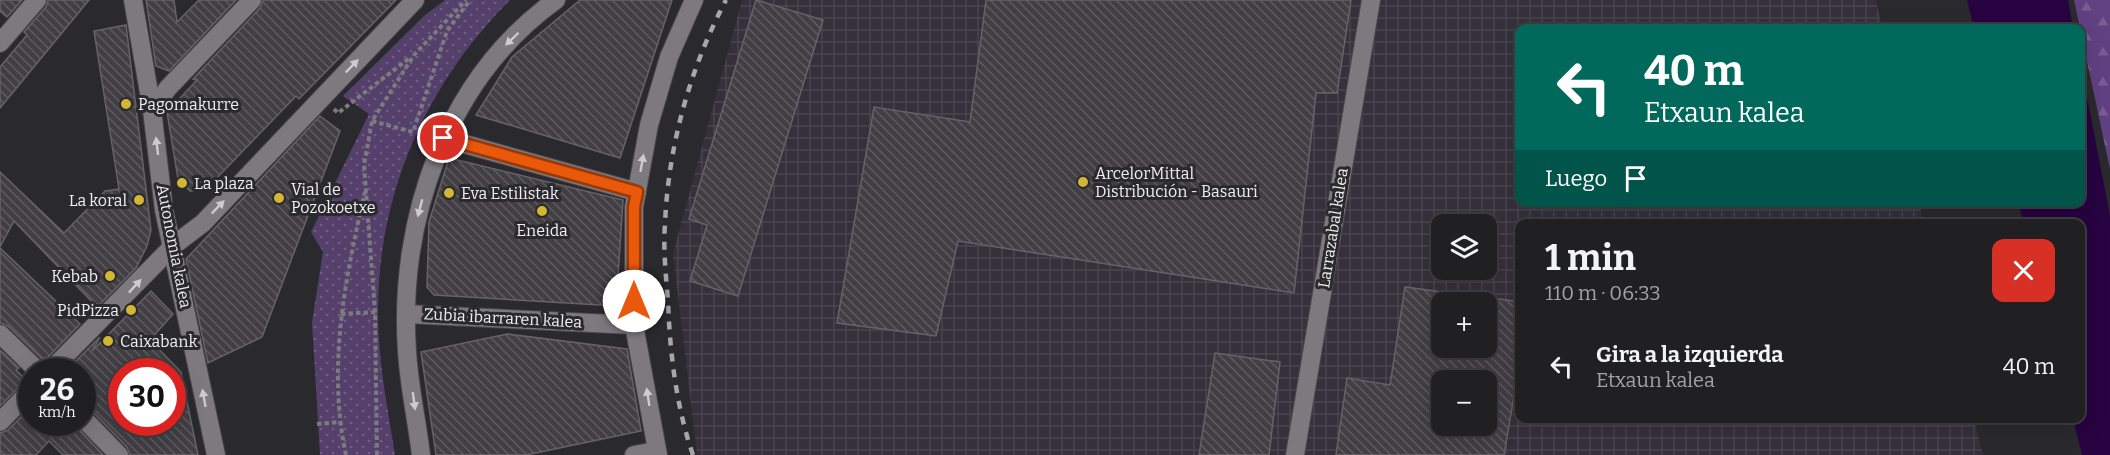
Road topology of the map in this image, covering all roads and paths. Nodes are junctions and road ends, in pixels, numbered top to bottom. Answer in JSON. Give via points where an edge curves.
{"nodes":[{"id":1,"x":37,"y":0,"type":"edge"},
{"id":2,"x":133,"y":0,"type":"edge"},
{"id":3,"x":252,"y":0,"type":"edge"},
{"id":4,"x":415,"y":0,"type":"edge"},
{"id":5,"x":466,"y":0,"type":"edge"},
{"id":6,"x":470,"y":0,"type":"edge"},
{"id":7,"x":556,"y":0,"type":"edge"},
{"id":8,"x":694,"y":0,"type":"edge"},
{"id":9,"x":1371,"y":0,"type":"edge"},
{"id":10,"x":3,"y":34,"type":"edge"},
{"id":11,"x":152,"y":110,"type":"junction"},
{"id":12,"x":372,"y":121,"type":"junction"},
{"id":13,"x":443,"y":138,"type":"junction"},
{"id":14,"x":366,"y":188,"type":"junction"},
{"id":15,"x":637,"y":192,"type":"junction"},
{"id":16,"x":174,"y":245,"type":"junction"},
{"id":17,"x":375,"y":312,"type":"junction"},
{"id":18,"x":341,"y":314,"type":"junction"},
{"id":19,"x":407,"y":314,"type":"junction"},
{"id":20,"x":634,"y":325,"type":"junction"},
{"id":21,"x":0,"y":334,"type":"edge"},
{"id":22,"x":25,"y":358,"type":"edge"},
{"id":23,"x":63,"y":358,"type":"edge"},
{"id":24,"x":18,"y":403,"type":"edge"},
{"id":25,"x":0,"y":422,"type":"edge"},
{"id":26,"x":339,"y":422,"type":"junction"},
{"id":27,"x":317,"y":424,"type":"dead end"},
{"id":28,"x":96,"y":431,"type":"edge"},
{"id":29,"x":657,"y":453,"type":"edge"},
{"id":30,"x":120,"y":455,"type":"edge"},
{"id":31,"x":216,"y":455,"type":"edge"},
{"id":32,"x":346,"y":455,"type":"edge"},
{"id":33,"x":377,"y":455,"type":"edge"},
{"id":34,"x":421,"y":455,"type":"edge"},
{"id":35,"x":634,"y":455,"type":"edge"},
{"id":36,"x":1295,"y":455,"type":"edge"}],
"edges":[{"from":1,"to":10,"type":"street"},
{"from":2,"to":11,"type":"street","name":"Autonomia kalea"},
{"from":3,"to":11,"type":"street","via":[[168,87]]},
{"from":16,"to":4,"type":"street","one_way":true,"via":[[203,223]]},
{"from":5,"to":12,"type":"path","via":[[414,55]]},
{"from":6,"to":12,"type":"path","via":[[447,31],[413,132]]},
{"from":7,"to":13,"type":"street","one_way":true,"via":[[503,48],[476,82]]},
{"from":15,"to":8,"type":"street","one_way":true,"via":[[649,125],[669,57]]},
{"from":9,"to":36,"type":"street","name":"Larrazabal kalea"},
{"from":16,"to":11,"type":"street","name":"Autonomia kalea","one_way":true,"via":[[164,210]]},
{"from":12,"to":14,"type":"path","via":[[364,165]]},
{"from":13,"to":15,"type":"street"},
{"from":13,"to":19,"type":"street","one_way":true,"via":[[432,162],[411,244]]},
{"from":14,"to":17,"type":"path"},
{"from":14,"to":18,"type":"path","via":[[347,268]]},
{"from":15,"to":20,"type":"street"},
{"from":23,"to":16,"type":"street","one_way":true},
{"from":31,"to":16,"type":"street","name":"Autonomia kalea","one_way":true},
{"from":17,"to":18,"type":"path"},
{"from":17,"to":33,"type":"path"},
{"from":18,"to":26,"type":"path"},
{"from":19,"to":20,"type":"street","name":"Zubia ibarraren kalea"},
{"from":19,"to":34,"type":"street","one_way":true,"via":[[407,351]]},
{"from":29,"to":20,"type":"street","one_way":true},
{"from":21,"to":22,"type":"street"},
{"from":24,"to":25,"type":"street"},
{"from":26,"to":27,"type":"path"},
{"from":26,"to":32,"type":"path"},
{"from":28,"to":30,"type":"street"},
{"from":29,"to":35,"type":"street"}]}
